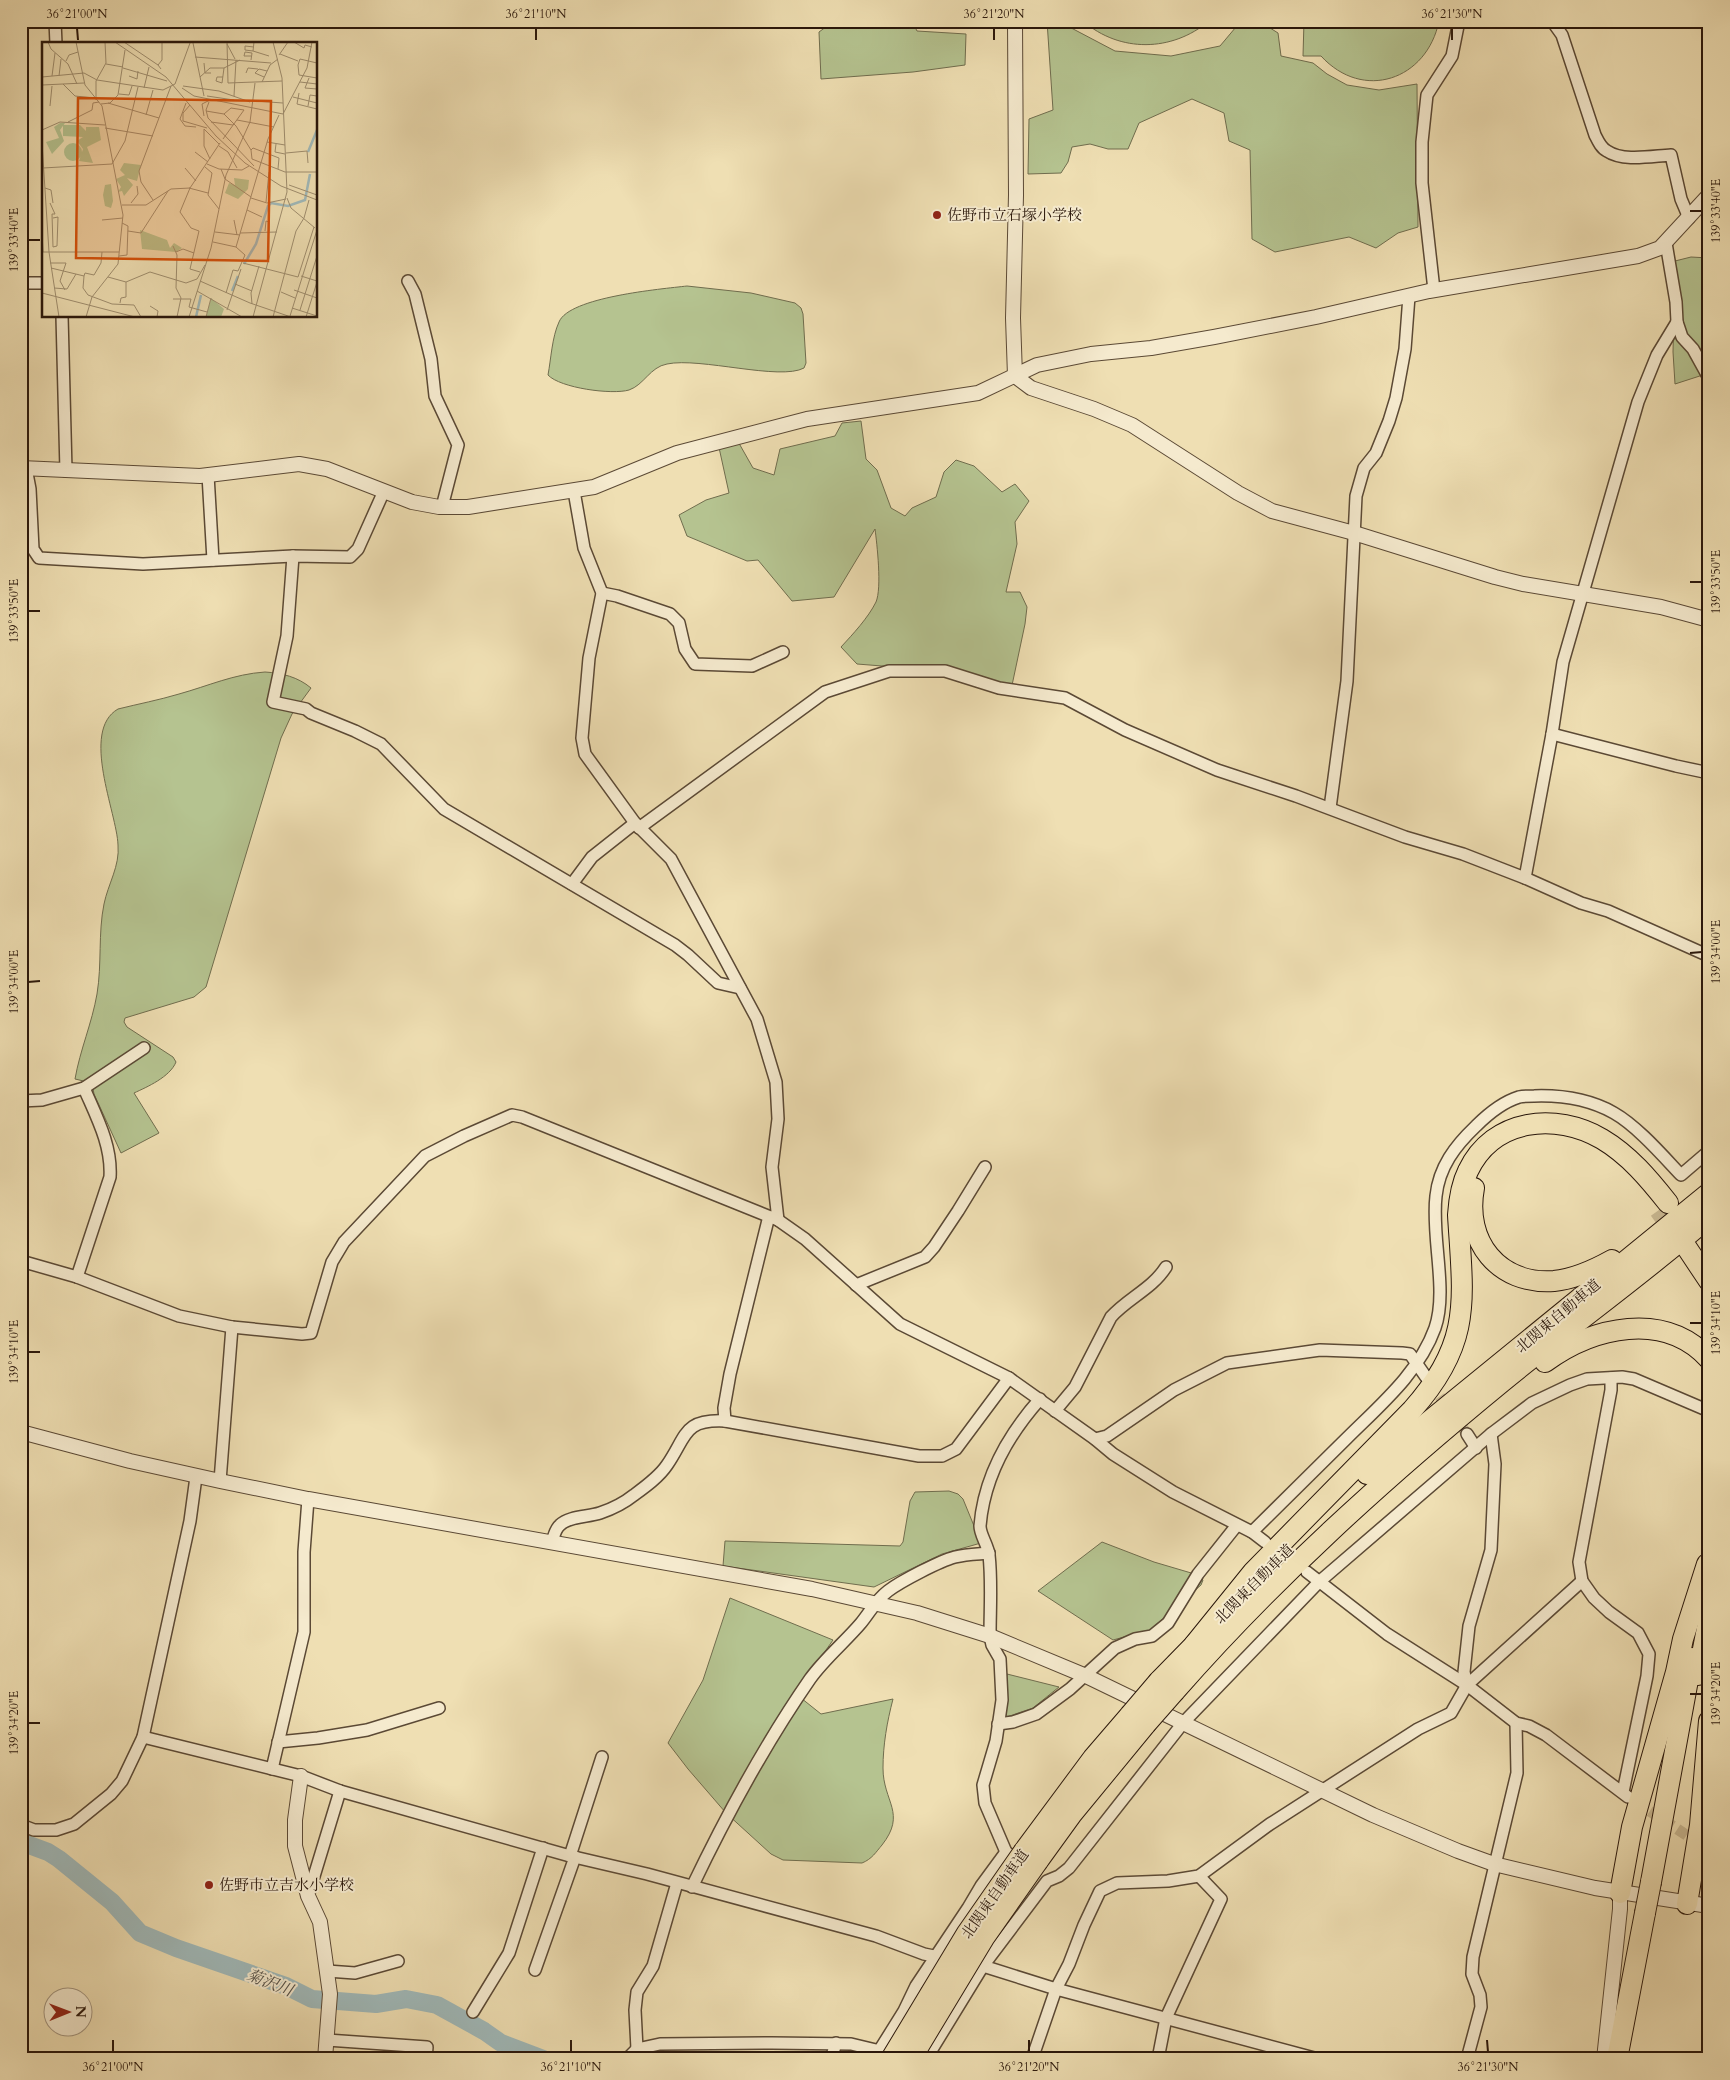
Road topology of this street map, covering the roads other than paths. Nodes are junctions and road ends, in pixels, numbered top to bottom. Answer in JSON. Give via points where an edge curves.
{"nodes":[{"id":1,"x":55,"y":21,"type":"edge"},
{"id":2,"x":1015,"y":21,"type":"edge"},
{"id":3,"x":1459,"y":21,"type":"edge"},
{"id":4,"x":1552,"y":21,"type":"edge"},
{"id":5,"x":56,"y":42,"type":"edge"},
{"id":6,"x":1709,"y":195,"type":"edge"},
{"id":7,"x":1689,"y":218,"type":"junction"},
{"id":8,"x":1666,"y":243,"type":"junction"},
{"id":9,"x":408,"y":281,"type":"dead end"},
{"id":10,"x":21,"y":283,"type":"edge"},
{"id":11,"x":42,"y":283,"type":"edge"},
{"id":12,"x":1434,"y":290,"type":"junction"},
{"id":13,"x":1408,"y":296,"type":"junction"},
{"id":14,"x":62,"y":318,"type":"edge"},
{"id":15,"x":1677,"y":322,"type":"junction"},
{"id":16,"x":1015,"y":376,"type":"junction"},
{"id":17,"x":1709,"y":378,"type":"edge"},
{"id":18,"x":24,"y":468,"type":"edge"},
{"id":19,"x":66,"y":471,"type":"junction"},
{"id":20,"x":208,"y":475,"type":"junction"},
{"id":21,"x":384,"y":491,"type":"junction"},
{"id":22,"x":574,"y":491,"type":"junction"},
{"id":23,"x":442,"y":507,"type":"junction"},
{"id":24,"x":1354,"y":533,"type":"junction"},
{"id":25,"x":293,"y":556,"type":"junction"},
{"id":26,"x":213,"y":560,"type":"junction"},
{"id":27,"x":602,"y":593,"type":"junction"},
{"id":28,"x":1583,"y":593,"type":"junction"},
{"id":29,"x":1709,"y":620,"type":"edge"},
{"id":30,"x":783,"y":652,"type":"dead end"},
{"id":31,"x":1552,"y":734,"type":"junction"},
{"id":32,"x":1709,"y":773,"type":"edge"},
{"id":33,"x":1330,"y":808,"type":"junction"},
{"id":34,"x":637,"y":825,"type":"junction"},
{"id":35,"x":1525,"y":878,"type":"junction"},
{"id":36,"x":572,"y":884,"type":"junction"},
{"id":37,"x":1709,"y":956,"type":"edge"},
{"id":38,"x":740,"y":988,"type":"junction"},
{"id":39,"x":144,"y":1048,"type":"dead end"},
{"id":40,"x":84,"y":1088,"type":"junction"},
{"id":41,"x":21,"y":1101,"type":"edge"},
{"id":42,"x":1709,"y":1151,"type":"edge"},
{"id":43,"x":985,"y":1167,"type":"dead end"},
{"id":44,"x":1709,"y":1183,"type":"edge"},
{"id":45,"x":1709,"y":1193,"type":"edge"},
{"id":46,"x":1709,"y":1217,"type":"edge"},
{"id":47,"x":775,"y":1219,"type":"junction"},
{"id":48,"x":21,"y":1261,"type":"edge"},
{"id":49,"x":1709,"y":1263,"type":"edge"},
{"id":50,"x":1166,"y":1267,"type":"dead end"},
{"id":51,"x":77,"y":1277,"type":"junction"},
{"id":52,"x":1709,"y":1281,"type":"edge"},
{"id":53,"x":856,"y":1285,"type":"junction"},
{"id":54,"x":232,"y":1327,"type":"junction"},
{"id":55,"x":1709,"y":1359,"type":"edge"},
{"id":56,"x":1416,"y":1364,"type":"junction"},
{"id":57,"x":1426,"y":1377,"type":"tunnel mouth"},
{"id":58,"x":1009,"y":1378,"type":"junction"},
{"id":59,"x":1611,"y":1378,"type":"junction"},
{"id":60,"x":1040,"y":1400,"type":"junction"},
{"id":61,"x":1709,"y":1410,"type":"edge"},
{"id":62,"x":1055,"y":1411,"type":"junction"},
{"id":63,"x":725,"y":1421,"type":"junction"},
{"id":64,"x":21,"y":1432,"type":"edge"},
{"id":65,"x":1467,"y":1434,"type":"tunnel mouth"},
{"id":66,"x":1491,"y":1434,"type":"junction"},
{"id":67,"x":1095,"y":1438,"type":"junction"},
{"id":68,"x":1476,"y":1448,"type":"junction"},
{"id":69,"x":196,"y":1477,"type":"junction"},
{"id":70,"x":220,"y":1482,"type":"junction"},
{"id":71,"x":308,"y":1499,"type":"junction"},
{"id":72,"x":1356,"y":1507,"type":"junction"},
{"id":73,"x":1237,"y":1525,"type":"junction"},
{"id":74,"x":1252,"y":1532,"type":"junction"},
{"id":75,"x":552,"y":1542,"type":"junction"},
{"id":76,"x":1265,"y":1542,"type":"dead end"},
{"id":77,"x":989,"y":1553,"type":"junction"},
{"id":78,"x":1708,"y":1559,"type":"edge"},
{"id":79,"x":1307,"y":1572,"type":"dead end"},
{"id":80,"x":1582,"y":1581,"type":"junction"},
{"id":81,"x":1319,"y":1582,"type":"junction"},
{"id":82,"x":876,"y":1602,"type":"junction"},
{"id":83,"x":1709,"y":1618,"type":"edge"},
{"id":84,"x":990,"y":1636,"type":"junction"},
{"id":85,"x":1194,"y":1645,"type":"junction"},
{"id":86,"x":1086,"y":1676,"type":"junction"},
{"id":87,"x":1467,"y":1684,"type":"junction"},
{"id":88,"x":1167,"y":1686,"type":"junction"},
{"id":89,"x":439,"y":1708,"type":"dead end"},
{"id":90,"x":1709,"y":1721,"type":"edge"},
{"id":91,"x":1183,"y":1723,"type":"junction"},
{"id":92,"x":1516,"y":1723,"type":"junction"},
{"id":93,"x":998,"y":1724,"type":"junction"},
{"id":94,"x":142,"y":1737,"type":"junction"},
{"id":95,"x":278,"y":1742,"type":"junction"},
{"id":96,"x":602,"y":1757,"type":"dead end"},
{"id":97,"x":272,"y":1769,"type":"junction"},
{"id":98,"x":301,"y":1776,"type":"junction"},
{"id":99,"x":1323,"y":1790,"type":"junction"},
{"id":100,"x":340,"y":1791,"type":"junction"},
{"id":101,"x":21,"y":1825,"type":"edge"},
{"id":102,"x":543,"y":1848,"type":"junction"},
{"id":103,"x":1023,"y":1855,"type":"junction"},
{"id":104,"x":573,"y":1856,"type":"junction"},
{"id":105,"x":1494,"y":1864,"type":"junction"},
{"id":106,"x":1198,"y":1876,"type":"junction"},
{"id":107,"x":1047,"y":1881,"type":"junction"},
{"id":108,"x":677,"y":1883,"type":"junction"},
{"id":109,"x":1656,"y":1883,"type":"junction"},
{"id":110,"x":692,"y":1887,"type":"junction"},
{"id":111,"x":1620,"y":1893,"type":"junction"},
{"id":112,"x":308,"y":1896,"type":"junction"},
{"id":113,"x":1687,"y":1904,"type":"junction"},
{"id":114,"x":1709,"y":1906,"type":"edge"},
{"id":115,"x":1650,"y":1914,"type":"junction"},
{"id":116,"x":935,"y":1957,"type":"junction"},
{"id":117,"x":398,"y":1961,"type":"dead end"},
{"id":118,"x":984,"y":1966,"type":"junction"},
{"id":119,"x":535,"y":1970,"type":"dead end"},
{"id":120,"x":327,"y":1971,"type":"junction"},
{"id":121,"x":1056,"y":1989,"type":"junction"},
{"id":122,"x":473,"y":2012,"type":"dead end"},
{"id":123,"x":1166,"y":2018,"type":"junction"},
{"id":124,"x":327,"y":2040,"type":"junction"},
{"id":125,"x":836,"y":2043,"type":"junction"},
{"id":126,"x":637,"y":2049,"type":"junction"},
{"id":127,"x":1282,"y":2054,"type":"edge"},
{"id":128,"x":884,"y":2057,"type":"edge"},
{"id":129,"x":325,"y":2059,"type":"edge"},
{"id":130,"x":426,"y":2059,"type":"edge"},
{"id":131,"x":626,"y":2059,"type":"edge"},
{"id":132,"x":831,"y":2059,"type":"edge"},
{"id":133,"x":911,"y":2059,"type":"edge"},
{"id":134,"x":926,"y":2059,"type":"edge"},
{"id":135,"x":1032,"y":2059,"type":"edge"},
{"id":136,"x":1158,"y":2059,"type":"edge"},
{"id":137,"x":1318,"y":2059,"type":"edge"},
{"id":138,"x":1467,"y":2059,"type":"edge"},
{"id":139,"x":1604,"y":2059,"type":"edge"},
{"id":140,"x":1618,"y":2059,"type":"edge"},
{"id":141,"x":1628,"y":2059,"type":"edge"}],
"edges":[{"from":1,"to":5,"type":"street"},
{"from":2,"to":16,"type":"street"},
{"from":3,"to":12,"type":"street","via":[[1452,56],[1427,95],[1422,142],[1422,183]]},
{"from":4,"to":7,"type":"street","via":[[1562,36],[1600,146],[1619,156],[1671,155],[1680,199]]},
{"from":6,"to":7,"type":"street"},
{"from":7,"to":8,"type":"street"},
{"from":8,"to":12,"type":"street","via":[[1638,256]]},
{"from":8,"to":15,"type":"street"},
{"from":9,"to":23,"type":"street","via":[[415,294],[431,359],[435,396],[458,445]]},
{"from":10,"to":11,"type":"street"},
{"from":12,"to":13,"type":"street"},
{"from":13,"to":16,"type":"street","via":[[1214,337],[1036,365]]},
{"from":13,"to":24,"type":"street","via":[[1406,349],[1396,398],[1376,453],[1364,468],[1356,496]]},
{"from":14,"to":19,"type":"street"},
{"from":15,"to":17,"type":"street","via":[[1682,337],[1693,349]]},
{"from":15,"to":28,"type":"street","via":[[1657,355],[1638,402]]},
{"from":16,"to":22,"type":"street","via":[[978,393],[808,419],[677,453],[616,480]]},
{"from":16,"to":24,"type":"street","via":[[1030,388],[1132,425],[1265,508]]},
{"from":18,"to":19,"type":"street"},
{"from":18,"to":26,"type":"street","via":[[30,489],[33,549],[39,558],[142,564]]},
{"from":19,"to":20,"type":"street"},
{"from":20,"to":21,"type":"street","via":[[300,464],[328,469]]},
{"from":20,"to":26,"type":"street"},
{"from":21,"to":23,"type":"street","via":[[412,502]]},
{"from":21,"to":25,"type":"street","via":[[358,549],[350,557]]},
{"from":22,"to":23,"type":"street"},
{"from":22,"to":27,"type":"street","via":[[584,548]]},
{"from":24,"to":28,"type":"street","via":[[1495,577]]},
{"from":24,"to":33,"type":"street","via":[[1347,682]]},
{"from":25,"to":26,"type":"street"},
{"from":25,"to":36,"type":"street","via":[[287,636],[274,702],[306,709],[381,744],[444,809]]},
{"from":27,"to":30,"type":"street","via":[[670,614],[679,623],[685,649],[695,664],[752,666]]},
{"from":27,"to":34,"type":"street","via":[[589,658],[582,738],[584,754]]},
{"from":28,"to":29,"type":"street","via":[[1661,607]]},
{"from":28,"to":31,"type":"street","via":[[1563,662]]},
{"from":31,"to":32,"type":"street"},
{"from":31,"to":35,"type":"street"},
{"from":33,"to":34,"type":"street","via":[[1217,770],[1125,730],[1065,698],[999,688],[944,671],[889,671],[826,692]]},
{"from":33,"to":35,"type":"street"},
{"from":34,"to":36,"type":"street","via":[[592,857]]},
{"from":34,"to":38,"type":"street","via":[[671,859]]},
{"from":35,"to":37,"type":"street"},
{"from":36,"to":38,"type":"street","via":[[675,946],[718,983]]},
{"from":38,"to":47,"type":"street","via":[[757,1019],[776,1082],[778,1119],[772,1167]]},
{"from":39,"to":40,"type":"street"},
{"from":40,"to":41,"type":"street","via":[[42,1100]]},
{"from":40,"to":51,"type":"street","via":[[106,1141],[111,1163],[110,1177]]},
{"from":42,"to":56,"type":"street","via":[[1681,1175],[1615,1114],[1587,1101],[1557,1096],[1520,1097],[1489,1113],[1458,1144],[1440,1177],[1434,1225],[1438,1310],[1435,1328]]},
{"from":43,"to":53,"type":"street","via":[[925,1257]]},
{"from":44,"to":85,"type":"highway","via":[[1626,1252],[1584,1274],[1538,1281],[1508,1272],[1496,1264],[1476,1236],[1472,1221],[1471,1202],[1481,1171],[1512,1142],[1544,1135],[1579,1142],[1609,1158],[1663,1206],[1643,1173],[1622,1154],[1604,1140],[1573,1126],[1552,1122],[1522,1125],[1508,1130],[1484,1147],[1467,1172],[1459,1200],[1461,1319],[1453,1348],[1431,1388],[1253,1572]]},
{"from":45,"to":85,"type":"highway","name":"北関東自動車道","via":[[1390,1453],[1297,1540]]},
{"from":46,"to":72,"type":"highway","name":"北関東自動車道","via":[[1503,1381]]},
{"from":47,"to":53,"type":"street","via":[[805,1239]]},
{"from":47,"to":54,"type":"street","via":[[512,1115],[425,1156],[344,1242],[332,1262],[311,1333]]},
{"from":47,"to":63,"type":"street","via":[[768,1220],[730,1374]]},
{"from":48,"to":51,"type":"street"},
{"from":49,"to":52,"type":"highway","via":[[1691,1244]]},
{"from":50,"to":62,"type":"street","via":[[1152,1284],[1111,1317],[1074,1387]]},
{"from":51,"to":54,"type":"street","via":[[179,1316]]},
{"from":53,"to":58,"type":"street","via":[[900,1324]]},
{"from":54,"to":70,"type":"street"},
{"from":55,"to":72,"type":"highway","via":[[1682,1338],[1649,1328],[1619,1329],[1584,1339],[1548,1360],[1412,1468]]},
{"from":56,"to":57,"type":"street"},
{"from":56,"to":67,"type":"street","via":[[1410,1354],[1355,1350],[1320,1350],[1227,1363],[1174,1390],[1107,1436]]},
{"from":56,"to":74,"type":"street","via":[[1369,1416]]},
{"from":58,"to":60,"type":"street"},
{"from":58,"to":63,"type":"street","via":[[956,1449],[942,1456],[919,1456]]},
{"from":59,"to":61,"type":"street","via":[[1634,1379]]},
{"from":59,"to":66,"type":"street","via":[[1587,1379],[1545,1395]]},
{"from":59,"to":80,"type":"street","via":[[1579,1562]]},
{"from":60,"to":62,"type":"street"},
{"from":60,"to":77,"type":"street","via":[[1008,1442],[988,1486],[980,1528]]},
{"from":62,"to":67,"type":"street"},
{"from":63,"to":75,"type":"street","via":[[705,1421],[691,1427],[667,1466],[650,1482],[616,1506],[563,1523],[556,1530]]},
{"from":64,"to":69,"type":"street"},
{"from":65,"to":68,"type":"street"},
{"from":66,"to":68,"type":"street"},
{"from":66,"to":87,"type":"street","via":[[1495,1464],[1491,1550],[1469,1626],[1464,1672]]},
{"from":67,"to":73,"type":"street","via":[[1173,1492]]},
{"from":68,"to":81,"type":"street"},
{"from":69,"to":70,"type":"street"},
{"from":69,"to":94,"type":"street","via":[[190,1521]]},
{"from":70,"to":71,"type":"street"},
{"from":71,"to":75,"type":"street"},
{"from":71,"to":95,"type":"street","via":[[304,1632]]},
{"from":72,"to":88,"type":"highway","name":"北関東自動車道"},
{"from":73,"to":74,"type":"street"},
{"from":73,"to":86,"type":"street","via":[[1198,1574],[1168,1623],[1152,1636],[1114,1648]]},
{"from":74,"to":76,"type":"street"},
{"from":75,"to":82,"type":"street"},
{"from":77,"to":82,"type":"street","via":[[954,1557],[901,1582]]},
{"from":77,"to":84,"type":"street"},
{"from":78,"to":109,"type":"highway"},
{"from":78,"to":111,"type":"highway","via":[[1632,1827]]},
{"from":79,"to":81,"type":"street"},
{"from":80,"to":87,"type":"street"},
{"from":80,"to":92,"type":"street","via":[[1608,1612],[1638,1633],[1649,1654],[1626,1794],[1546,1735]]},
{"from":81,"to":87,"type":"street","via":[[1387,1634]]},
{"from":81,"to":91,"type":"street"},
{"from":82,"to":84,"type":"street"},
{"from":82,"to":110,"type":"street","via":[[810,1679],[744,1788]]},
{"from":83,"to":109,"type":"highway"},
{"from":84,"to":86,"type":"street"},
{"from":84,"to":93,"type":"street","via":[[1000,1660],[1002,1700]]},
{"from":85,"to":88,"type":"highway","name":"北関東自動車道"},
{"from":86,"to":91,"type":"street"},
{"from":86,"to":93,"type":"street","via":[[1036,1714]]},
{"from":87,"to":92,"type":"street"},
{"from":87,"to":99,"type":"street","via":[[1451,1713],[1418,1729]]},
{"from":88,"to":103,"type":"highway","name":"北関東自動車道","bridge":true,"via":[[1138,1719],[1091,1791]]},
{"from":89,"to":95,"type":"street","via":[[367,1730]]},
{"from":90,"to":113,"type":"highway","via":[[1700,1825]]},
{"from":91,"to":99,"type":"street"},
{"from":91,"to":107,"type":"street","via":[[1069,1868]]},
{"from":92,"to":105,"type":"street","via":[[1517,1773]]},
{"from":93,"to":103,"type":"street","via":[[983,1785],[985,1803]]},
{"from":94,"to":97,"type":"street"},
{"from":94,"to":101,"type":"street","via":[[122,1781],[82,1819],[56,1830],[34,1830]]},
{"from":95,"to":97,"type":"street"},
{"from":96,"to":104,"type":"street"},
{"from":97,"to":98,"type":"street"},
{"from":98,"to":100,"type":"street"},
{"from":98,"to":112,"type":"street","via":[[295,1846]]},
{"from":99,"to":105,"type":"street","via":[[1409,1831]]},
{"from":99,"to":106,"type":"street"},
{"from":100,"to":102,"type":"street"},
{"from":100,"to":112,"type":"street"},
{"from":102,"to":104,"type":"street"},
{"from":102,"to":122,"type":"street","via":[[509,1952]]},
{"from":103,"to":107,"type":"street","via":[[1026,1866]]},
{"from":103,"to":116,"type":"street","via":[[984,1882]]},
{"from":103,"to":128,"type":"highway","name":"北関東自動車道","bridge":true},
{"from":103,"to":133,"type":"highway","name":"北関東自動車道","bridge":true,"via":[[979,1946]]},
{"from":104,"to":108,"type":"street"},
{"from":104,"to":119,"type":"street"},
{"from":105,"to":111,"type":"street"},
{"from":105,"to":138,"type":"street","via":[[1473,1957],[1472,1974],[1481,2007]]},
{"from":106,"to":121,"type":"street","via":[[1117,1883],[1100,1891]]},
{"from":106,"to":123,"type":"street","via":[[1221,1899]]},
{"from":107,"to":118,"type":"street"},
{"from":108,"to":110,"type":"street"},
{"from":108,"to":126,"type":"street","via":[[653,1966],[637,1992]]},
{"from":109,"to":115,"type":"highway"},
{"from":110,"to":116,"type":"street","via":[[867,1933]]},
{"from":111,"to":113,"type":"street"},
{"from":111,"to":139,"type":"street"},
{"from":112,"to":120,"type":"street","via":[[320,1922]]},
{"from":113,"to":114,"type":"street"},
{"from":115,"to":140,"type":"highway"},
{"from":115,"to":141,"type":"highway"},
{"from":116,"to":118,"type":"street"},
{"from":116,"to":128,"type":"street"},
{"from":117,"to":120,"type":"street","via":[[355,1973]]},
{"from":118,"to":121,"type":"street"},
{"from":118,"to":134,"type":"street"},
{"from":120,"to":124,"type":"street","via":[[330,1994]]},
{"from":121,"to":123,"type":"street"},
{"from":121,"to":135,"type":"street"},
{"from":123,"to":127,"type":"street"},
{"from":123,"to":136,"type":"street"},
{"from":124,"to":129,"type":"street"},
{"from":124,"to":130,"type":"street","via":[[427,2047]]},
{"from":125,"to":126,"type":"street","via":[[660,2044]]},
{"from":125,"to":128,"type":"street","via":[[851,2044]]},
{"from":125,"to":132,"type":"street"},
{"from":126,"to":131,"type":"street"},
{"from":127,"to":137,"type":"street"}]}
